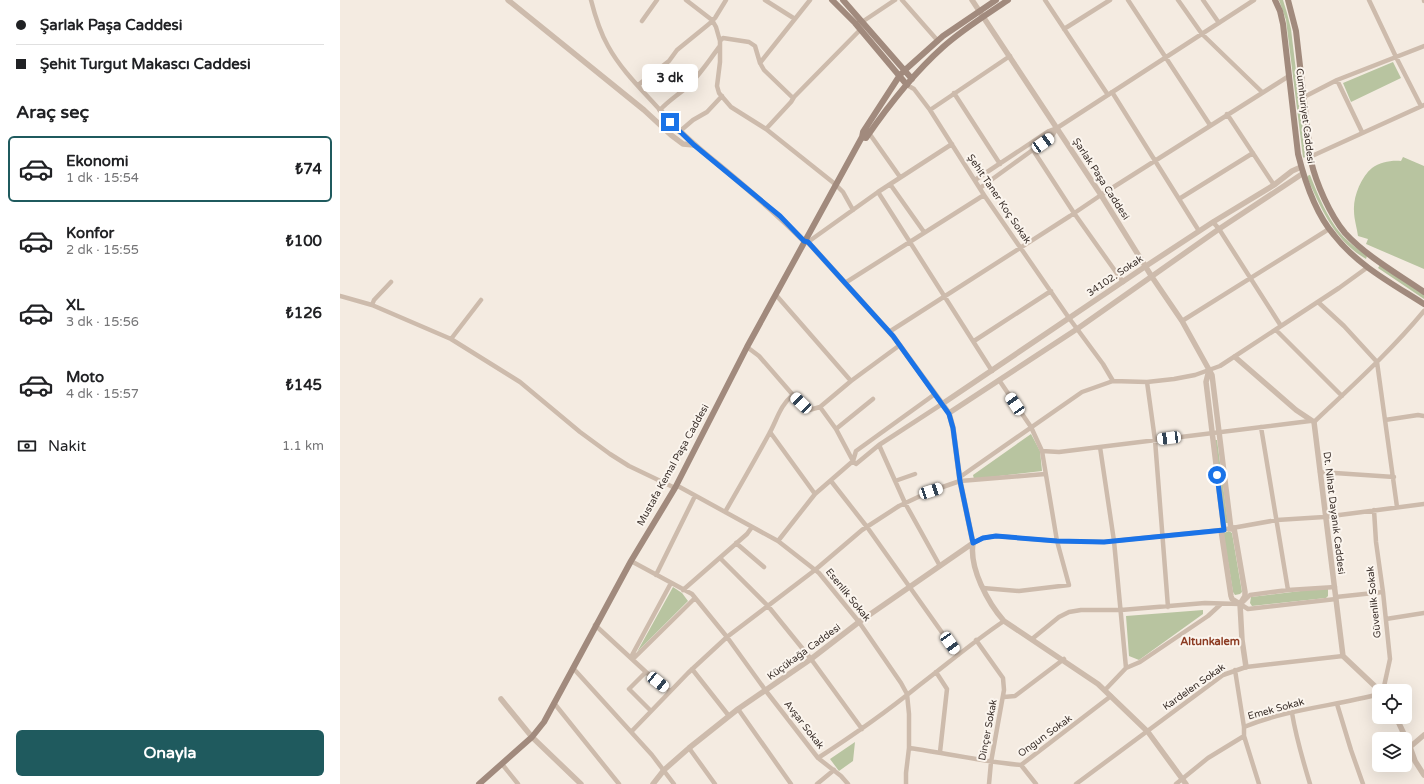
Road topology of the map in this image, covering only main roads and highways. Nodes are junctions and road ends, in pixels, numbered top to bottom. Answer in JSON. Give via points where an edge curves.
{"nodes":[{"id":1,"x":832,"y":0,"type":"edge"},
{"id":2,"x":843,"y":0,"type":"edge"},
{"id":3,"x":996,"y":0,"type":"edge"},
{"id":4,"x":1008,"y":0,"type":"edge"},
{"id":5,"x":1275,"y":0,"type":"edge"},
{"id":6,"x":1288,"y":0,"type":"edge"},
{"id":7,"x":981,"y":14,"type":"junction"},
{"id":8,"x":905,"y":70,"type":"junction"},
{"id":9,"x":900,"y":76,"type":"junction"},
{"id":10,"x":912,"y":79,"type":"junction"},
{"id":11,"x":907,"y":85,"type":"junction"},
{"id":12,"x":862,"y":137,"type":"junction"},
{"id":13,"x":1312,"y":164,"type":"junction"},
{"id":14,"x":1302,"y":170,"type":"junction"},
{"id":15,"x":1375,"y":257,"type":"junction"},
{"id":16,"x":1368,"y":268,"type":"junction"},
{"id":17,"x":1424,"y":292,"type":"edge"},
{"id":18,"x":1424,"y":304,"type":"edge"},
{"id":19,"x":479,"y":784,"type":"edge"}],
"edges":[{"from":1,"to":9,"type":"main road"},
{"from":2,"to":8,"type":"main road"},
{"from":3,"to":7,"type":"main road","name":"Mustafa Kemal Paşa Caddesi"},
{"from":4,"to":7,"type":"main road","name":"Mustafa Kemal Paşa Caddesi"},
{"from":5,"to":14,"type":"main road","name":"Cumhuriyet Caddesi","via":[[1283,24]]},
{"from":6,"to":13,"type":"main road","name":"Cumhuriyet Caddesi","via":[[1296,31]]},
{"from":7,"to":8,"type":"main road","name":"Mustafa Kemal Paşa Caddesi","via":[[958,25]]},
{"from":7,"to":10,"type":"main road","name":"Mustafa Kemal Paşa Caddesi","via":[[928,61]]},
{"from":8,"to":9,"type":"main road","name":"Mustafa Kemal Paşa Caddesi"},
{"from":8,"to":10,"type":"main road"},
{"from":9,"to":11,"type":"main road"},
{"from":9,"to":12,"type":"main road","name":"Mustafa Kemal Paşa Caddesi"},
{"from":10,"to":11,"type":"main road","name":"Mustafa Kemal Paşa Caddesi"},
{"from":11,"to":12,"type":"main road","name":"Mustafa Kemal Paşa Caddesi","via":[[866,138]]},
{"from":12,"to":19,"type":"main road","name":"Mustafa Kemal Paşa Caddesi","via":[[747,347],[675,486],[631,561],[544,722],[532,737]]},
{"from":13,"to":14,"type":"main road"},
{"from":13,"to":15,"type":"main road","name":"Cumhuriyet Caddesi","via":[[1324,197],[1341,227]]},
{"from":14,"to":16,"type":"main road","name":"Cumhuriyet Caddesi","via":[[1316,206],[1329,229]]},
{"from":15,"to":16,"type":"main road"},
{"from":15,"to":17,"type":"main road","name":"Cumhuriyet Caddesi"},
{"from":16,"to":18,"type":"main road","name":"Cumhuriyet Caddesi"}]}
